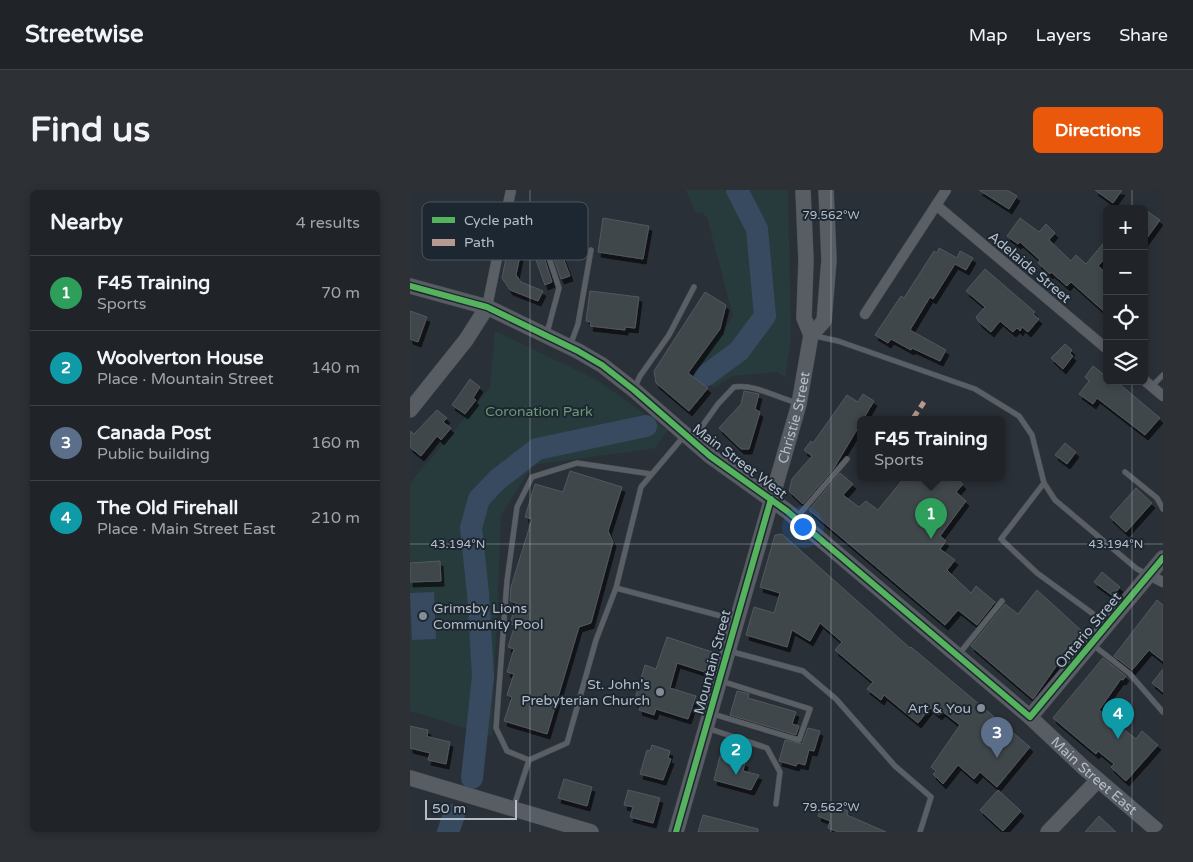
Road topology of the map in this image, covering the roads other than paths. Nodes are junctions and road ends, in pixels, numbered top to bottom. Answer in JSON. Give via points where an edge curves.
{"nodes":[{"id":1,"x":803,"y":190,"type":"edge"},
{"id":2,"x":826,"y":190,"type":"edge"},
{"id":3,"x":946,"y":190,"type":"edge"},
{"id":4,"x":936,"y":205,"type":"junction"},
{"id":5,"x":591,"y":250,"type":"dead end"},
{"id":6,"x":497,"y":260,"type":"edge"},
{"id":7,"x":550,"y":260,"type":"edge"},
{"id":8,"x":410,"y":286,"type":"edge"},
{"id":9,"x":694,"y":287,"type":"dead end"},
{"id":10,"x":487,"y":308,"type":"junction"},
{"id":11,"x":865,"y":314,"type":"dead end"},
{"id":12,"x":811,"y":335,"type":"junction"},
{"id":13,"x":546,"y":336,"type":"junction"},
{"id":14,"x":1103,"y":345,"type":"edge"},
{"id":15,"x":570,"y":347,"type":"junction"},
{"id":16,"x":1163,"y":375,"type":"edge"},
{"id":17,"x":1148,"y":383,"type":"edge"},
{"id":18,"x":634,"y":390,"type":"junction"},
{"id":19,"x":1163,"y":396,"type":"edge"},
{"id":20,"x":799,"y":404,"type":"junction"},
{"id":21,"x":412,"y":405,"type":"edge"},
{"id":22,"x":688,"y":438,"type":"junction"},
{"id":23,"x":847,"y":459,"type":"dead end"},
{"id":24,"x":1125,"y":472,"type":"dead end"},
{"id":25,"x":651,"y":474,"type":"junction"},
{"id":26,"x":1044,"y":483,"type":"junction"},
{"id":27,"x":771,"y":499,"type":"junction"},
{"id":28,"x":1163,"y":509,"type":"edge"},
{"id":29,"x":795,"y":519,"type":"junction"},
{"id":30,"x":1163,"y":558,"type":"edge"},
{"id":31,"x":1156,"y":578,"type":"edge"},
{"id":32,"x":616,"y":588,"type":"junction"},
{"id":33,"x":1002,"y":601,"type":"dead end"},
{"id":34,"x":736,"y":620,"type":"junction"},
{"id":35,"x":1109,"y":626,"type":"junction"},
{"id":36,"x":1092,"y":645,"type":"junction"},
{"id":37,"x":728,"y":651,"type":"junction"},
{"id":38,"x":957,"y":656,"type":"junction"},
{"id":39,"x":720,"y":681,"type":"junction"},
{"id":40,"x":1163,"y":712,"type":"edge"},
{"id":41,"x":711,"y":713,"type":"junction"},
{"id":42,"x":1030,"y":717,"type":"junction"},
{"id":43,"x":706,"y":728,"type":"junction"},
{"id":44,"x":528,"y":760,"type":"junction"},
{"id":45,"x":410,"y":778,"type":"edge"},
{"id":46,"x":1098,"y":780,"type":"junction"},
{"id":47,"x":776,"y":804,"type":"dead end"},
{"id":48,"x":513,"y":809,"type":"junction"},
{"id":49,"x":591,"y":832,"type":"edge"},
{"id":50,"x":676,"y":832,"type":"edge"},
{"id":51,"x":920,"y":832,"type":"edge"},
{"id":52,"x":1048,"y":832,"type":"edge"},
{"id":53,"x":1158,"y":832,"type":"edge"}],
"edges":[{"from":1,"to":12,"type":"main road","name":"Christie Street","via":[[804,318]]},
{"from":2,"to":12,"type":"main road","name":"Christie Street","via":[[828,260],[824,321]]},
{"from":3,"to":4,"type":"street"},
{"from":4,"to":11,"type":"street"},
{"from":4,"to":14,"type":"street","name":"Adelaide Street"},
{"from":5,"to":15,"type":"lane","via":[[578,324]]},
{"from":6,"to":10,"type":"street"},
{"from":7,"to":13,"type":"lane","via":[[559,288]]},
{"from":8,"to":10,"type":"main road","name":"Main Street West"},
{"from":9,"to":18,"type":"lane","via":[[669,335]]},
{"from":10,"to":13,"type":"main road","name":"Main Street West"},
{"from":10,"to":21,"type":"main road","via":[[466,340]]},
{"from":12,"to":20,"type":"main road","name":"Christie Street"},
{"from":12,"to":26,"type":"lane","via":[[838,341],[975,389],[1019,416],[1032,435]]},
{"from":13,"to":15,"type":"main road","name":"Main Street West"},
{"from":15,"to":18,"type":"main road","name":"Main Street West","via":[[602,365]]},
{"from":16,"to":17,"type":"lane"},
{"from":17,"to":19,"type":"street"},
{"from":18,"to":22,"type":"main road","name":"Main Street West"},
{"from":20,"to":22,"type":"lane","via":[[747,385],[734,387]]},
{"from":20,"to":27,"type":"main road","name":"Christie Street"},
{"from":22,"to":25,"type":"lane"},
{"from":22,"to":27,"type":"main road","name":"Main Street West"},
{"from":23,"to":29,"type":"lane"},
{"from":24,"to":28,"type":"lane","via":[[1157,498]]},
{"from":25,"to":32,"type":"lane","via":[[641,487]]},
{"from":25,"to":44,"type":"lane","via":[[577,463],[532,477],[517,507],[507,581],[496,728],[507,751]]},
{"from":26,"to":31,"type":"lane","via":[[1055,500],[1137,569]]},
{"from":26,"to":35,"type":"lane","via":[[1001,539],[1037,573]]},
{"from":27,"to":29,"type":"main road","name":"Main Street West"},
{"from":27,"to":34,"type":"main road","name":"Mountain Street"},
{"from":29,"to":38,"type":"main road","name":"Main Street West"},
{"from":30,"to":31,"type":"main road","name":"Ontario Street"},
{"from":31,"to":35,"type":"main road","name":"Ontario Street"},
{"from":32,"to":34,"type":"lane"},
{"from":32,"to":44,"type":"lane","via":[[596,640],[567,743]]},
{"from":33,"to":38,"type":"lane"},
{"from":34,"to":37,"type":"main road","name":"Mountain Street"},
{"from":35,"to":36,"type":"main road","name":"Ontario Street"},
{"from":36,"to":40,"type":"lane","via":[[1129,673]]},
{"from":36,"to":42,"type":"main road","name":"Ontario Street"},
{"from":37,"to":39,"type":"main road","name":"Mountain Street"},
{"from":37,"to":51,"type":"lane","via":[[803,671],[836,699],[875,746],[931,797]]},
{"from":38,"to":42,"type":"main road","name":"Main Street West"},
{"from":39,"to":41,"type":"main road","name":"Mountain Street"},
{"from":39,"to":41,"type":"lane","via":[[810,709],[799,740]]},
{"from":41,"to":43,"type":"main road","name":"Mountain Street"},
{"from":42,"to":46,"type":"main road","name":"Main Street East"},
{"from":43,"to":47,"type":"lane","via":[[767,748],[780,772]]},
{"from":43,"to":50,"type":"main road","name":"Mountain Street"},
{"from":44,"to":48,"type":"lane"},
{"from":45,"to":48,"type":"main road"},
{"from":46,"to":52,"type":"main road"},
{"from":46,"to":53,"type":"main road","name":"Main Street East"},
{"from":48,"to":49,"type":"main road"}]}
